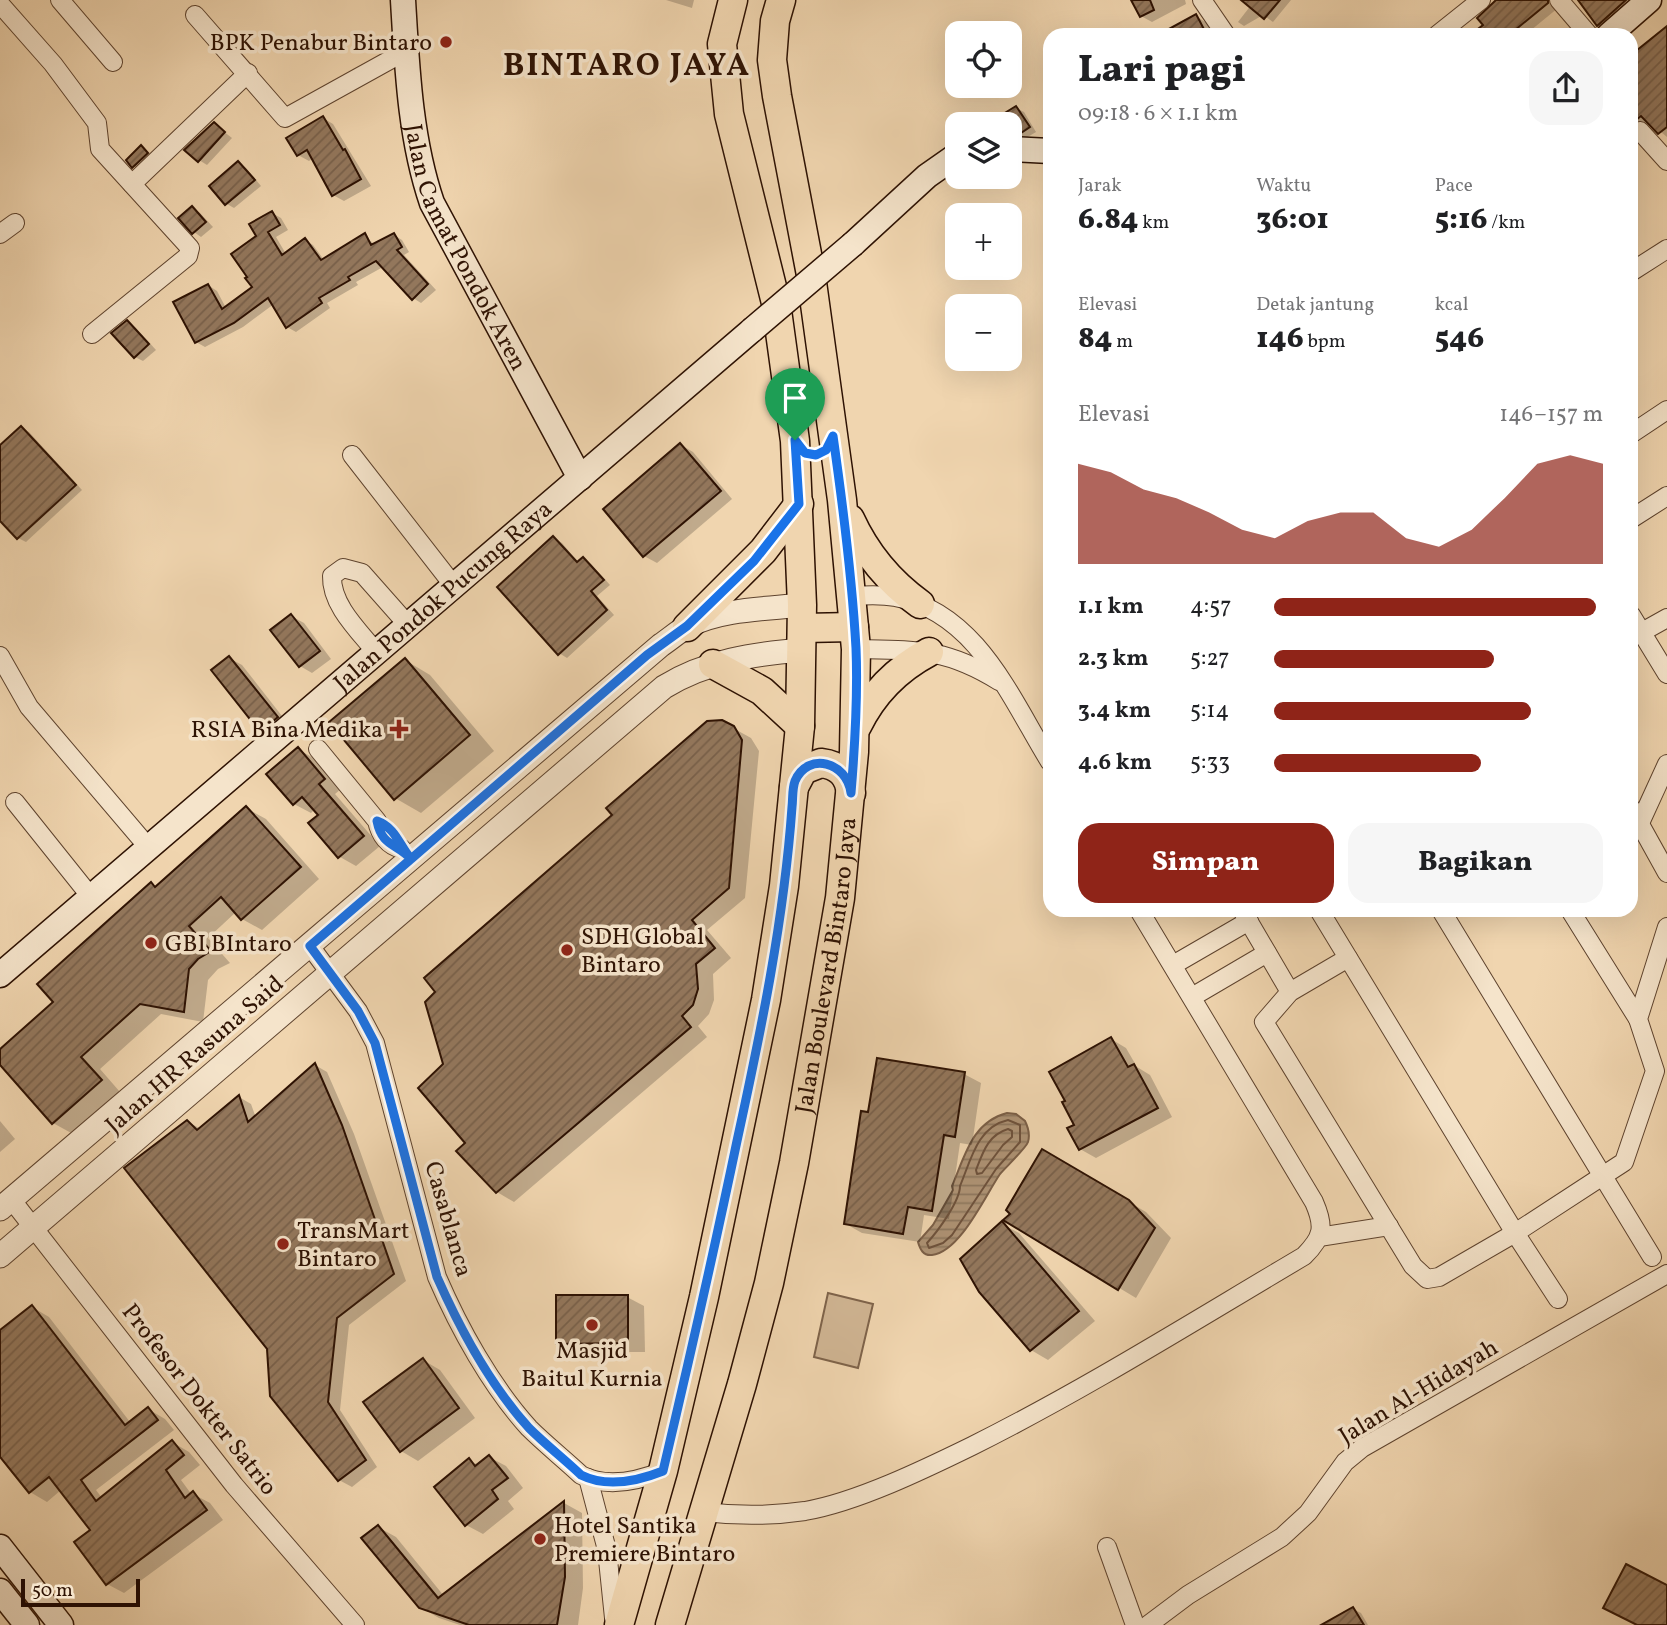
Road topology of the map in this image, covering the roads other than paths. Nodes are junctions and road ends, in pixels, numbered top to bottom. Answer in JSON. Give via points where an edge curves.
{"nodes":[{"id":1,"x":60,"y":0,"type":"edge"},
{"id":2,"x":403,"y":0,"type":"edge"},
{"id":3,"x":733,"y":0,"type":"edge"},
{"id":4,"x":781,"y":0,"type":"edge"},
{"id":5,"x":1202,"y":0,"type":"edge"},
{"id":6,"x":1481,"y":0,"type":"edge"},
{"id":7,"x":1559,"y":0,"type":"edge"},
{"id":8,"x":1649,"y":0,"type":"edge"},
{"id":9,"x":0,"y":4,"type":"edge"},
{"id":10,"x":195,"y":15,"type":"dead end"},
{"id":11,"x":1221,"y":28,"type":"edge"},
{"id":12,"x":1446,"y":28,"type":"edge"},
{"id":13,"x":1583,"y":28,"type":"edge"},
{"id":14,"x":1617,"y":28,"type":"edge"},
{"id":15,"x":406,"y":51,"type":"junction"},
{"id":16,"x":113,"y":62,"type":"dead end"},
{"id":17,"x":248,"y":73,"type":"junction"},
{"id":18,"x":1640,"y":131,"type":"dead end"},
{"id":19,"x":1022,"y":150,"type":"edge"},
{"id":20,"x":1043,"y":151,"type":"edge"},
{"id":21,"x":1667,"y":160,"type":"edge"},
{"id":22,"x":945,"y":163,"type":"edge"},
{"id":23,"x":132,"y":184,"type":"junction"},
{"id":24,"x":15,"y":223,"type":"dead end"},
{"id":25,"x":0,"y":234,"type":"edge"},
{"id":26,"x":1667,"y":250,"type":"edge"},
{"id":27,"x":1638,"y":268,"type":"edge"},
{"id":28,"x":92,"y":334,"type":"dead end"},
{"id":29,"x":1667,"y":410,"type":"edge"},
{"id":30,"x":1638,"y":429,"type":"edge"},
{"id":31,"x":833,"y":436,"type":"junction"},
{"id":32,"x":795,"y":440,"type":"junction"},
{"id":33,"x":352,"y":455,"type":"dead end"},
{"id":34,"x":580,"y":478,"type":"junction"},
{"id":35,"x":1667,"y":496,"type":"edge"},
{"id":36,"x":842,"y":500,"type":"junction"},
{"id":37,"x":799,"y":504,"type":"junction"},
{"id":38,"x":1638,"y":515,"type":"edge"},
{"id":39,"x":454,"y":586,"type":"junction"},
{"id":40,"x":852,"y":596,"type":"junction"},
{"id":41,"x":920,"y":604,"type":"junction"},
{"id":42,"x":1667,"y":618,"type":"edge"},
{"id":43,"x":408,"y":625,"type":"junction"},
{"id":44,"x":687,"y":626,"type":"junction"},
{"id":45,"x":1638,"y":626,"type":"edge"},
{"id":46,"x":802,"y":628,"type":"junction"},
{"id":47,"x":1642,"y":632,"type":"junction"},
{"id":48,"x":855,"y":638,"type":"junction"},
{"id":49,"x":376,"y":652,"type":"junction"},
{"id":50,"x":929,"y":652,"type":"junction"},
{"id":51,"x":0,"y":656,"type":"edge"},
{"id":52,"x":713,"y":664,"type":"junction"},
{"id":53,"x":1667,"y":671,"type":"edge"},
{"id":54,"x":1002,"y":683,"type":"junction"},
{"id":55,"x":800,"y":726,"type":"junction"},
{"id":56,"x":855,"y":729,"type":"junction"},
{"id":57,"x":318,"y":749,"type":"dead end"},
{"id":58,"x":1043,"y":750,"type":"edge"},
{"id":59,"x":525,"y":761,"type":"junction"},
{"id":60,"x":1667,"y":764,"type":"edge"},
{"id":61,"x":547,"y":787,"type":"junction"},
{"id":62,"x":794,"y":787,"type":"junction"},
{"id":63,"x":851,"y":793,"type":"junction"},
{"id":64,"x":15,"y":802,"type":"dead end"},
{"id":65,"x":1638,"y":813,"type":"edge"},
{"id":66,"x":1638,"y":820,"type":"edge"},
{"id":67,"x":148,"y":847,"type":"junction"},
{"id":68,"x":406,"y":854,"type":"junction"},
{"id":69,"x":1667,"y":873,"type":"edge"},
{"id":70,"x":90,"y":897,"type":"junction"},
{"id":71,"x":1143,"y":917,"type":"edge"},
{"id":72,"x":1242,"y":917,"type":"edge"},
{"id":73,"x":1246,"y":917,"type":"edge"},
{"id":74,"x":1323,"y":917,"type":"edge"},
{"id":75,"x":1445,"y":917,"type":"edge"},
{"id":76,"x":1574,"y":917,"type":"edge"},
{"id":77,"x":1667,"y":927,"type":"edge"},
{"id":78,"x":310,"y":946,"type":"junction"},
{"id":79,"x":1267,"y":953,"type":"junction"},
{"id":80,"x":1348,"y":958,"type":"junction"},
{"id":81,"x":1173,"y":965,"type":"junction"},
{"id":82,"x":330,"y":973,"type":"junction"},
{"id":83,"x":0,"y":975,"type":"edge"},
{"id":84,"x":1290,"y":992,"type":"junction"},
{"id":85,"x":1192,"y":997,"type":"junction"},
{"id":86,"x":1638,"y":1019,"type":"junction"},
{"id":87,"x":1603,"y":1176,"type":"junction"},
{"id":88,"x":6,"y":1204,"type":"edge"},
{"id":89,"x":34,"y":1226,"type":"junction"},
{"id":90,"x":1389,"y":1226,"type":"junction"},
{"id":91,"x":1515,"y":1233,"type":"junction"},
{"id":92,"x":1319,"y":1237,"type":"junction"},
{"id":93,"x":0,"y":1256,"type":"edge"},
{"id":94,"x":1652,"y":1257,"type":"dead end"},
{"id":95,"x":1667,"y":1274,"type":"edge"},
{"id":96,"x":1558,"y":1299,"type":"dead end"},
{"id":97,"x":663,"y":1471,"type":"junction"},
{"id":98,"x":588,"y":1478,"type":"junction"},
{"id":99,"x":704,"y":1512,"type":"junction"},
{"id":100,"x":0,"y":1547,"type":"edge"},
{"id":101,"x":1107,"y":1547,"type":"dead end"},
{"id":102,"x":0,"y":1591,"type":"edge"},
{"id":103,"x":27,"y":1625,"type":"edge"},
{"id":104,"x":61,"y":1625,"type":"edge"},
{"id":105,"x":355,"y":1625,"type":"edge"},
{"id":106,"x":617,"y":1625,"type":"edge"},
{"id":107,"x":670,"y":1625,"type":"edge"},
{"id":108,"x":1135,"y":1625,"type":"edge"},
{"id":109,"x":1148,"y":1625,"type":"edge"}],
"edges":[{"from":1,"to":16,"type":"street"},
{"from":2,"to":15,"type":"main road","name":"Jalan Camat Pondok Aren"},
{"from":3,"to":32,"type":"main road","via":[[722,44],[729,114],[776,303]]},
{"from":4,"to":31,"type":"main road","name":"Jalan Boulevard Bintaro Jaya","via":[[772,60],[811,275]]},
{"from":5,"to":11,"type":"street"},
{"from":6,"to":12,"type":"street"},
{"from":7,"to":13,"type":"street"},
{"from":8,"to":14,"type":"main road"},
{"from":9,"to":23,"type":"street","via":[[97,123],[100,149]]},
{"from":10,"to":17,"type":"street"},
{"from":15,"to":17,"type":"street","via":[[288,118]]},
{"from":15,"to":34,"type":"main road","name":"Jalan Camat Pondok Aren","via":[[422,173],[432,203]]},
{"from":17,"to":23,"type":"street"},
{"from":18,"to":21,"type":"street"},
{"from":19,"to":20,"type":"main road"},
{"from":22,"to":34,"type":"main road","name":"Jalan Pondok Pucung Raya","bridge":true},
{"from":23,"to":28,"type":"street","via":[[190,251]]},
{"from":24,"to":25,"type":"street"},
{"from":26,"to":27,"type":"street"},
{"from":29,"to":30,"type":"street"},
{"from":31,"to":32,"type":"main road","via":[[826,450],[816,455],[805,453]]},
{"from":31,"to":36,"type":"main road","name":"Jalan Boulevard Bintaro Jaya"},
{"from":32,"to":37,"type":"main road"},
{"from":33,"to":39,"type":"street"},
{"from":34,"to":39,"type":"main road","name":"Jalan Pondok Pucung Raya"},
{"from":35,"to":38,"type":"street"},
{"from":36,"to":40,"type":"main road","name":"Jalan Boulevard Bintaro Jaya"},
{"from":36,"to":41,"type":"main road","via":[[873,559]]},
{"from":37,"to":44,"type":"main road","via":[[754,561]]},
{"from":37,"to":46,"type":"main road"},
{"from":39,"to":43,"type":"main road","name":"Jalan Pondok Pucung Raya"},
{"from":40,"to":41,"type":"street","via":[[892,596]]},
{"from":40,"to":48,"type":"main road","name":"Jalan Boulevard Bintaro Jaya"},
{"from":41,"to":54,"type":"street","via":[[970,637]]},
{"from":42,"to":47,"type":"street"},
{"from":43,"to":49,"type":"main road","name":"Jalan Pondok Pucung Raya"},
{"from":43,"to":49,"type":"street","via":[[362,573],[343,568],[332,576],[332,589],[342,608]]},
{"from":44,"to":46,"type":"street","name":"Jalan HR Rasuna Said","via":[[720,616]]},
{"from":44,"to":59,"type":"street","name":"Jalan HR Rasuna Said"},
{"from":45,"to":47,"type":"street"},
{"from":46,"to":48,"type":"main road"},
{"from":46,"to":52,"type":"street","name":"Jalan HR Rasuna Said","via":[[767,654]]},
{"from":46,"to":55,"type":"main road"},
{"from":47,"to":53,"type":"street"},
{"from":48,"to":50,"type":"street"},
{"from":48,"to":56,"type":"main road","name":"Jalan Boulevard Bintaro Jaya"},
{"from":49,"to":67,"type":"main road","name":"Jalan Pondok Pucung Raya"},
{"from":50,"to":54,"type":"street","via":[[966,662]]},
{"from":50,"to":56,"type":"main road","via":[[885,685]]},
{"from":51,"to":67,"type":"street","via":[[29,707]]},
{"from":52,"to":55,"type":"main road","via":[[762,691]]},
{"from":52,"to":61,"type":"street","name":"Jalan HR Rasuna Said","via":[[664,687]]},
{"from":54,"to":58,"type":"street"},
{"from":55,"to":62,"type":"main road"},
{"from":56,"to":63,"type":"main road","name":"Jalan Boulevard Bintaro Jaya"},
{"from":57,"to":68,"type":"street","via":[[377,821],[387,824],[400,839]]},
{"from":59,"to":61,"type":"street"},
{"from":59,"to":68,"type":"street","name":"Jalan HR Rasuna Said"},
{"from":60,"to":65,"type":"street"},
{"from":61,"to":82,"type":"street","name":"Jalan HR Rasuna Said"},
{"from":62,"to":63,"type":"main road","via":[[803,770],[821,763],[840,769]]},
{"from":62,"to":97,"type":"main road","via":[[766,1000],[705,1297]]},
{"from":63,"to":99,"type":"main road","name":"Jalan Boulevard Bintaro Jaya","via":[[839,898],[794,1163],[769,1283]]},
{"from":64,"to":70,"type":"street"},
{"from":66,"to":69,"type":"street"},
{"from":67,"to":70,"type":"main road","name":"Jalan Pondok Pucung Raya"},
{"from":68,"to":78,"type":"street","name":"Jalan HR Rasuna Said"},
{"from":70,"to":83,"type":"main road","name":"Jalan Pondok Pucung Raya"},
{"from":71,"to":81,"type":"street"},
{"from":72,"to":81,"type":"street"},
{"from":73,"to":79,"type":"street"},
{"from":74,"to":80,"type":"street"},
{"from":75,"to":87,"type":"street"},
{"from":76,"to":86,"type":"street"},
{"from":77,"to":86,"type":"street"},
{"from":78,"to":82,"type":"street","name":"Casablanca"},
{"from":78,"to":88,"type":"street","name":"Jalan HR Rasuna Said"},
{"from":79,"to":84,"type":"street"},
{"from":79,"to":85,"type":"street"},
{"from":80,"to":84,"type":"street"},
{"from":80,"to":91,"type":"street"},
{"from":81,"to":85,"type":"street"},
{"from":82,"to":89,"type":"street","name":"Jalan HR Rasuna Said"},
{"from":82,"to":98,"type":"street","name":"Casablanca","via":[[375,1043],[437,1277],[453,1313],[497,1386],[529,1427]]},
{"from":84,"to":90,"type":"street","via":[[1264,1023]]},
{"from":85,"to":92,"type":"street","via":[[1314,1202],[1321,1218]]},
{"from":86,"to":87,"type":"street","via":[[1655,1071],[1624,1162]]},
{"from":87,"to":91,"type":"street"},
{"from":87,"to":94,"type":"street"},
{"from":88,"to":89,"type":"street","name":"Profesor Dokter Satrio"},
{"from":89,"to":93,"type":"street","name":"Jalan HR Rasuna Said"},
{"from":89,"to":105,"type":"street","name":"Profesor Dokter Satrio","via":[[234,1485]]},
{"from":90,"to":91,"type":"street","via":[[1426,1279],[1439,1277]]},
{"from":90,"to":92,"type":"street"},
{"from":91,"to":96,"type":"street"},
{"from":92,"to":99,"type":"street","via":[[1293,1263],[1045,1410],[930,1467],[806,1510],[740,1516]]},
{"from":95,"to":109,"type":"street","name":"Jalan Al-Hidayah","via":[[1362,1448],[1282,1537]]},
{"from":97,"to":98,"type":"street","via":[[634,1481]]},
{"from":97,"to":106,"type":"main road"},
{"from":98,"to":106,"type":"street","via":[[607,1550]]},
{"from":99,"to":107,"type":"main road","name":"Jalan Boulevard Bintaro Jaya"},
{"from":100,"to":104,"type":"main road"},
{"from":101,"to":108,"type":"street"},
{"from":102,"to":103,"type":"main road"}]}
